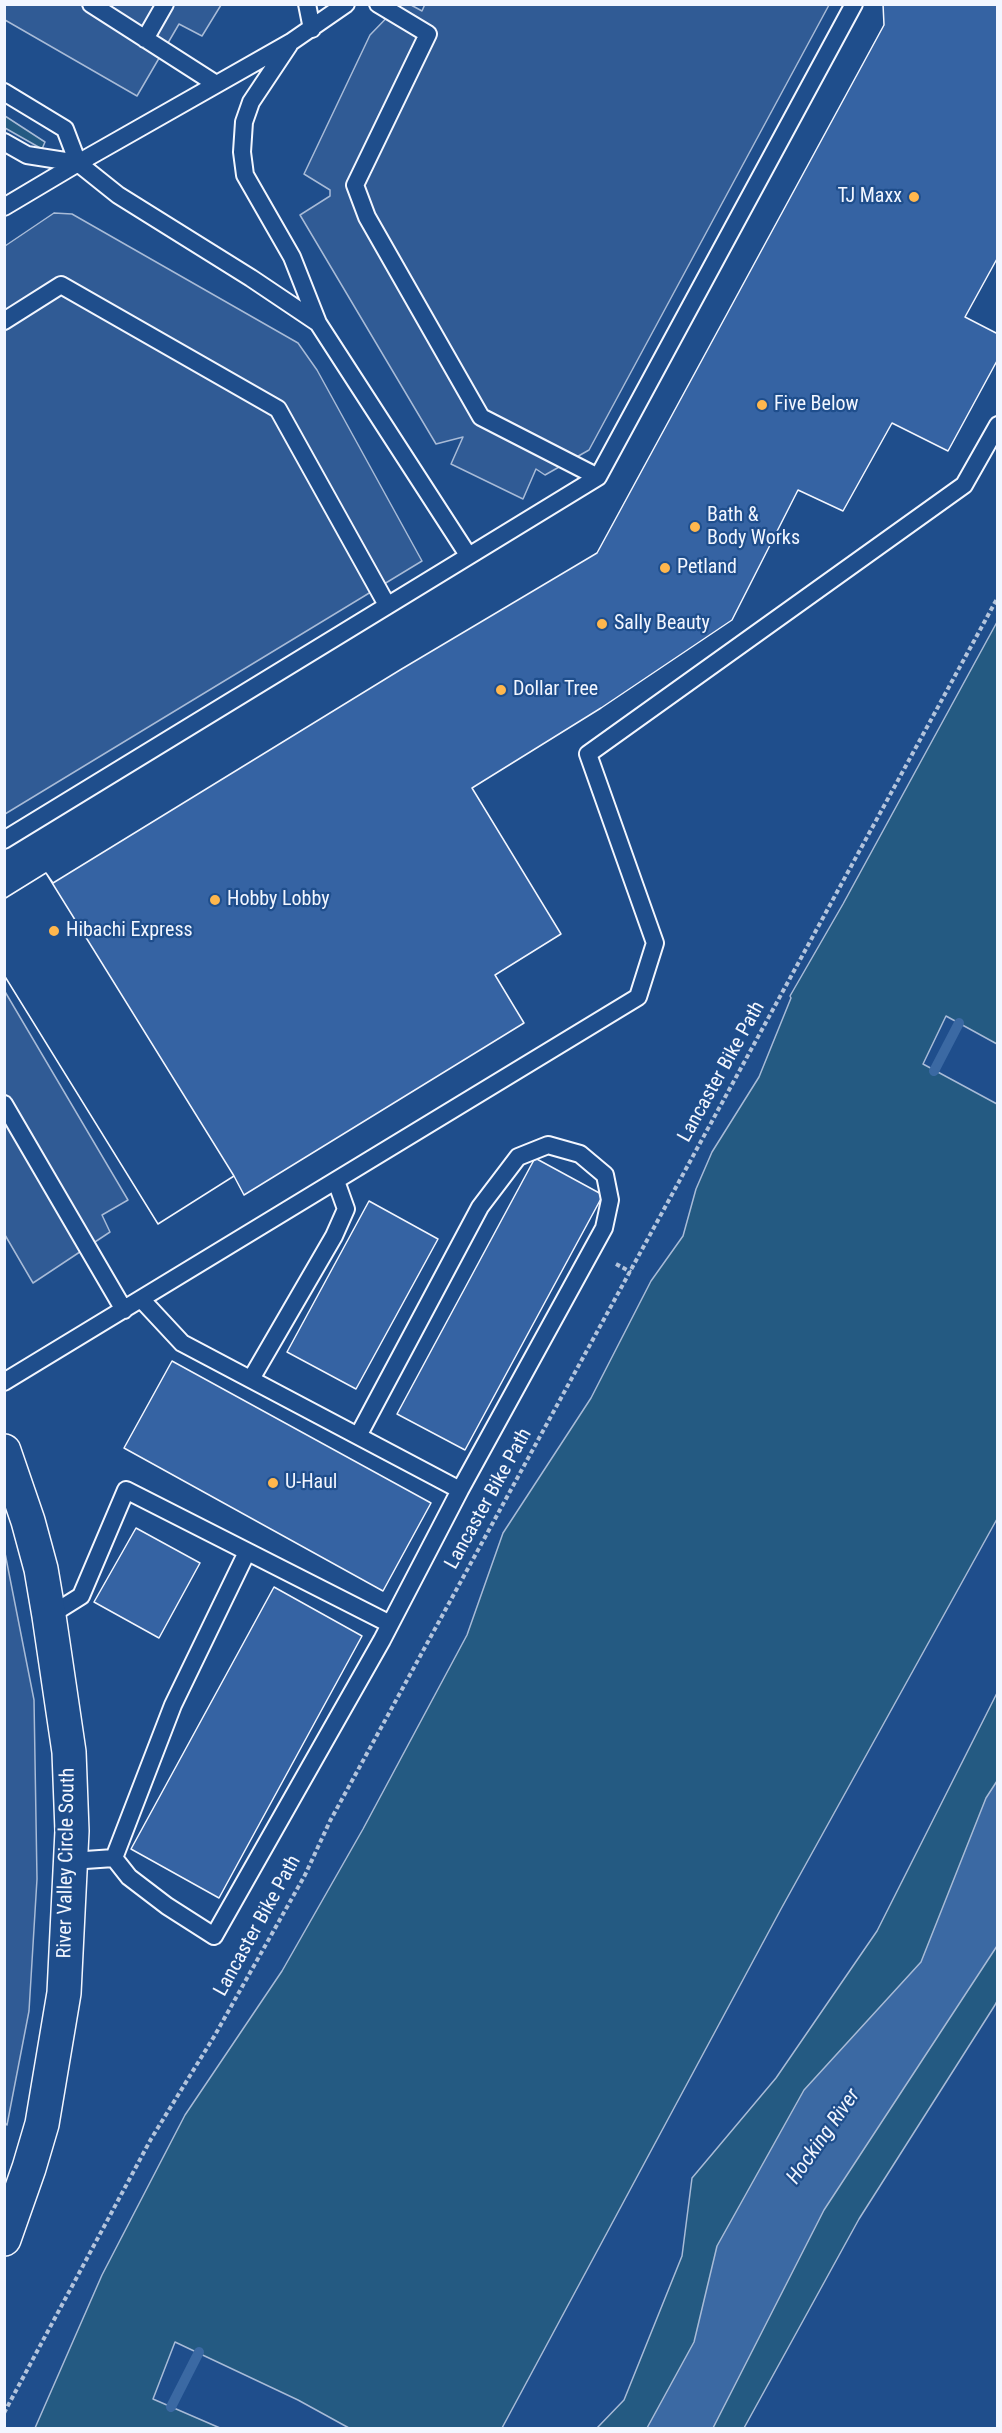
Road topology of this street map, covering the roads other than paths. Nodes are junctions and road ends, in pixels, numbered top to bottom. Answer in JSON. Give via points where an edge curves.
{"nodes":[{"id":1,"x":91,"y":4,"type":"edge"},
{"id":2,"x":165,"y":4,"type":"edge"},
{"id":3,"x":306,"y":4,"type":"edge"},
{"id":4,"x":346,"y":4,"type":"edge"},
{"id":5,"x":378,"y":4,"type":"edge"},
{"id":6,"x":854,"y":4,"type":"edge"},
{"id":7,"x":312,"y":29,"type":"junction"},
{"id":8,"x":145,"y":39,"type":"junction"},
{"id":9,"x":291,"y":42,"type":"junction"},
{"id":10,"x":216,"y":84,"type":"junction"},
{"id":11,"x":4,"y":92,"type":"edge"},
{"id":12,"x":4,"y":142,"type":"edge"},
{"id":13,"x":78,"y":163,"type":"junction"},
{"id":14,"x":4,"y":207,"type":"edge"},
{"id":15,"x":4,"y":321,"type":"edge"},
{"id":16,"x":318,"y":323,"type":"junction"},
{"id":17,"x":998,"y":424,"type":"edge"},
{"id":18,"x":598,"y":477,"type":"junction"},
{"id":19,"x":468,"y":555,"type":"junction"},
{"id":20,"x":387,"y":605,"type":"junction"},
{"id":21,"x":4,"y":840,"type":"edge"},
{"id":22,"x":4,"y":1104,"type":"edge"},
{"id":23,"x":336,"y":1181,"type":"junction"},
{"id":24,"x":141,"y":1300,"type":"junction"},
{"id":25,"x":124,"y":1310,"type":"junction"},
{"id":26,"x":251,"y":1379,"type":"junction"},
{"id":27,"x":4,"y":1382,"type":"edge"},
{"id":28,"x":358,"y":1436,"type":"junction"},
{"id":29,"x":4,"y":1451,"type":"edge"},
{"id":30,"x":460,"y":1490,"type":"junction"},
{"id":31,"x":247,"y":1552,"type":"junction"},
{"id":32,"x":49,"y":1616,"type":"junction"},
{"id":33,"x":390,"y":1624,"type":"junction"},
{"id":34,"x":114,"y":1858,"type":"junction"},
{"id":35,"x":71,"y":1861,"type":"junction"},
{"id":36,"x":4,"y":2239,"type":"edge"}],
"edges":[{"from":1,"to":8,"type":"lane"},
{"from":2,"to":8,"type":"lane"},
{"from":3,"to":7,"type":"lane"},
{"from":4,"to":7,"type":"lane"},
{"from":5,"to":18,"type":"lane","via":[[428,34],[355,185],[368,217],[481,417]]},
{"from":6,"to":18,"type":"lane"},
{"from":7,"to":9,"type":"lane"},
{"from":8,"to":10,"type":"lane"},
{"from":9,"to":10,"type":"lane"},
{"from":9,"to":16,"type":"lane","via":[[251,102],[244,122],[242,152],[245,175],[292,257]]},
{"from":10,"to":13,"type":"lane"},
{"from":11,"to":13,"type":"lane","via":[[65,129]]},
{"from":12,"to":13,"type":"lane","via":[[27,155]]},
{"from":13,"to":14,"type":"lane"},
{"from":13,"to":16,"type":"lane","via":[[118,195]]},
{"from":15,"to":20,"type":"lane","via":[[61,285],[278,409]]},
{"from":16,"to":19,"type":"lane"},
{"from":17,"to":23,"type":"lane","via":[[964,485],[588,754],[656,943],[638,997]]},
{"from":18,"to":19,"type":"lane"},
{"from":19,"to":20,"type":"lane"},
{"from":20,"to":21,"type":"lane"},
{"from":22,"to":25,"type":"lane"},
{"from":23,"to":24,"type":"lane"},
{"from":23,"to":26,"type":"lane","via":[[346,1209]]},
{"from":24,"to":25,"type":"lane"},
{"from":24,"to":26,"type":"lane","via":[[182,1343]]},
{"from":25,"to":27,"type":"lane"},
{"from":26,"to":28,"type":"lane"},
{"from":28,"to":30,"type":"lane"},
{"from":28,"to":30,"type":"lane","via":[[480,1207],[518,1157],[548,1145],[580,1154],[605,1175],[610,1200],[604,1228]]},
{"from":29,"to":32,"type":"street","name":"River Valley Circle South","via":[[28,1521]]},
{"from":30,"to":33,"type":"lane"},
{"from":31,"to":32,"type":"lane","via":[[126,1490],[81,1596]]},
{"from":31,"to":33,"type":"lane"},
{"from":31,"to":34,"type":"lane","via":[[172,1705]]},
{"from":32,"to":35,"type":"street","name":"River Valley Circle South","via":[[69,1752]]},
{"from":33,"to":34,"type":"lane","via":[[214,1936],[129,1877]]},
{"from":34,"to":35,"type":"lane"},
{"from":35,"to":36,"type":"street","name":"River Valley Circle South","via":[[64,1993],[42,2124]]}]}
